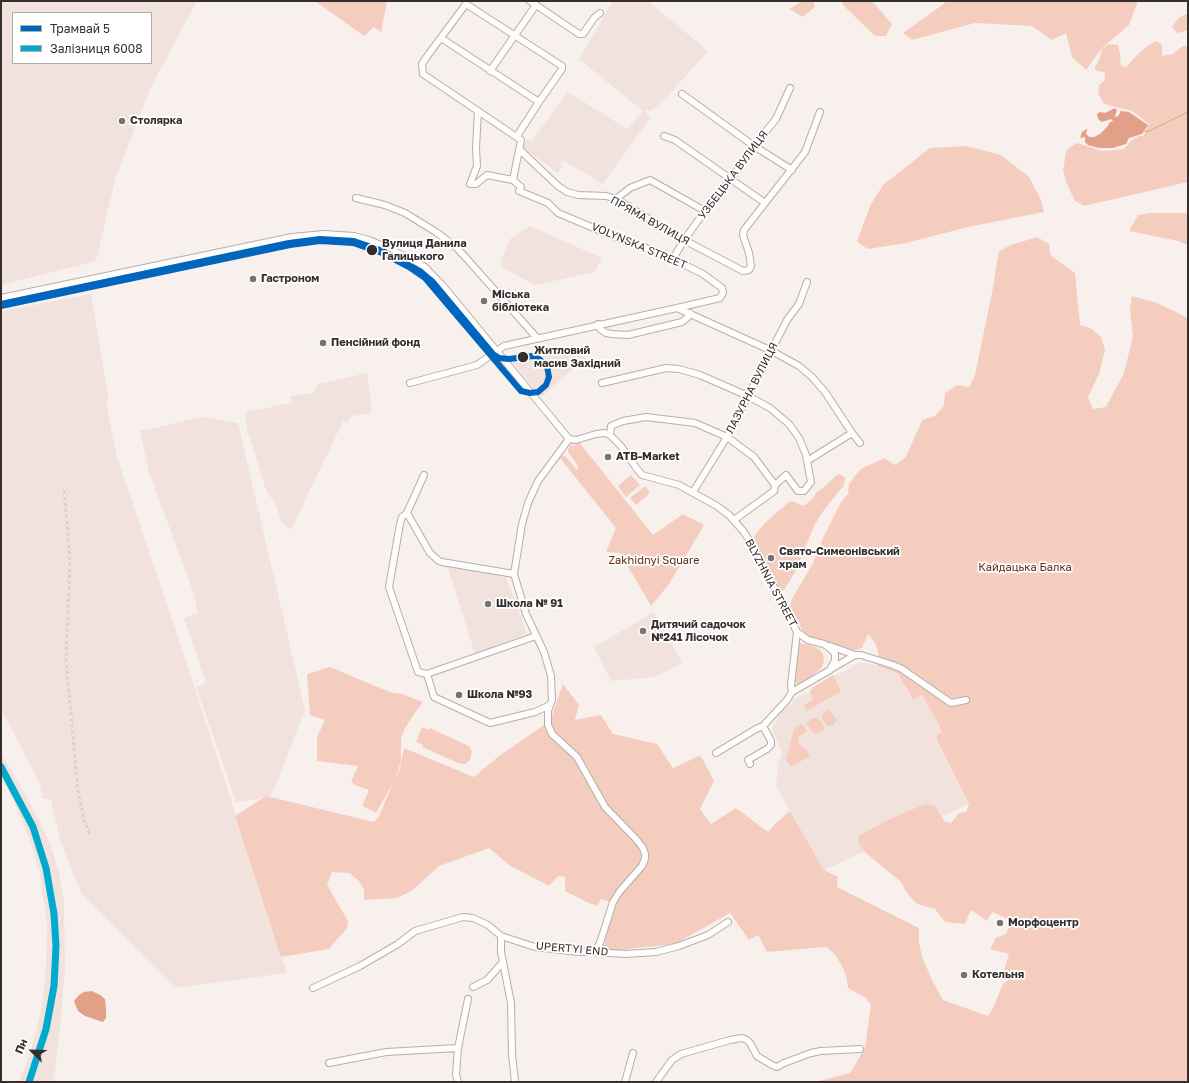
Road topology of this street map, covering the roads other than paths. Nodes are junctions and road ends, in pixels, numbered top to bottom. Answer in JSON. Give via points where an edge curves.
{"nodes":[{"id":1,"x":530,"y":1,"type":"edge"},
{"id":2,"x":536,"y":5,"type":"junction"},
{"id":3,"x":600,"y":12,"type":"dead end"},
{"id":4,"x":514,"y":36,"type":"junction"},
{"id":5,"x":441,"y":38,"type":"junction"},
{"id":6,"x":490,"y":71,"type":"junction"},
{"id":7,"x":790,"y":88,"type":"dead end"},
{"id":8,"x":682,"y":94,"type":"dead end"},
{"id":9,"x":539,"y":102,"type":"junction"},
{"id":10,"x":478,"y":111,"type":"junction"},
{"id":11,"x":820,"y":112,"type":"dead end"},
{"id":12,"x":517,"y":136,"type":"junction"},
{"id":13,"x":664,"y":136,"type":"dead end"},
{"id":14,"x":754,"y":146,"type":"junction"},
{"id":15,"x":520,"y":150,"type":"junction"},
{"id":16,"x":792,"y":170,"type":"junction"},
{"id":17,"x":513,"y":180,"type":"junction"},
{"id":18,"x":731,"y":180,"type":"junction"},
{"id":19,"x":356,"y":198,"type":"dead end"},
{"id":20,"x":616,"y":199,"type":"junction"},
{"id":21,"x":764,"y":203,"type":"junction"},
{"id":22,"x":705,"y":211,"type":"junction"},
{"id":23,"x":684,"y":240,"type":"junction"},
{"id":24,"x":673,"y":259,"type":"junction"},
{"id":25,"x":807,"y":282,"type":"dead end"},
{"id":26,"x":1,"y":298,"type":"edge"},
{"id":27,"x":677,"y":308,"type":"junction"},
{"id":28,"x":690,"y":313,"type":"junction"},
{"id":29,"x":598,"y":324,"type":"junction"},
{"id":30,"x":537,"y":338,"type":"junction"},
{"id":31,"x":772,"y":351,"type":"junction"},
{"id":32,"x":496,"y":352,"type":"junction"},
{"id":33,"x":410,"y":383,"type":"dead end"},
{"id":34,"x":602,"y":383,"type":"dead end"},
{"id":35,"x":748,"y":396,"type":"junction"},
{"id":36,"x":852,"y":433,"type":"junction"},
{"id":37,"x":610,"y":435,"type":"junction"},
{"id":38,"x":727,"y":437,"type":"junction"},
{"id":39,"x":569,"y":439,"type":"junction"},
{"id":40,"x":860,"y":443,"type":"dead end"},
{"id":41,"x":807,"y":461,"type":"junction"},
{"id":42,"x":424,"y":475,"type":"dead end"},
{"id":43,"x":775,"y":485,"type":"junction"},
{"id":44,"x":692,"y":492,"type":"junction"},
{"id":45,"x":407,"y":513,"type":"junction"},
{"id":46,"x":734,"y":520,"type":"junction"},
{"id":47,"x":514,"y":574,"type":"junction"},
{"id":48,"x":796,"y":632,"type":"junction"},
{"id":49,"x":536,"y":636,"type":"junction"},
{"id":50,"x":824,"y":644,"type":"junction"},
{"id":51,"x":855,"y":655,"type":"junction"},
{"id":52,"x":830,"y":670,"type":"junction"},
{"id":53,"x":427,"y":674,"type":"junction"},
{"id":54,"x":792,"y":692,"type":"junction"},
{"id":55,"x":966,"y":700,"type":"dead end"},
{"id":56,"x":550,"y":705,"type":"junction"},
{"id":57,"x":763,"y":726,"type":"junction"},
{"id":58,"x":716,"y":753,"type":"dead end"},
{"id":59,"x":750,"y":764,"type":"dead end"},
{"id":60,"x":728,"y":922,"type":"dead end"},
{"id":61,"x":501,"y":936,"type":"junction"},
{"id":62,"x":594,"y":952,"type":"junction"},
{"id":63,"x":503,"y":962,"type":"junction"},
{"id":64,"x":473,"y":987,"type":"dead end"},
{"id":65,"x":313,"y":988,"type":"dead end"},
{"id":66,"x":468,"y":999,"type":"dead end"},
{"id":67,"x":458,"y":1048,"type":"junction"},
{"id":68,"x":860,"y":1048,"type":"dead end"},
{"id":69,"x":633,"y":1053,"type":"dead end"},
{"id":70,"x":329,"y":1062,"type":"dead end"},
{"id":71,"x":458,"y":1082,"type":"edge"},
{"id":72,"x":517,"y":1082,"type":"edge"},
{"id":73,"x":625,"y":1082,"type":"edge"},
{"id":74,"x":656,"y":1082,"type":"edge"}],
"edges":[{"from":1,"to":2,"type":"street"},
{"from":2,"to":3,"type":"street","via":[[581,34]]},
{"from":2,"to":4,"type":"street"},
{"from":4,"to":5,"type":"street","via":[[466,4]]},
{"from":4,"to":6,"type":"street"},
{"from":4,"to":9,"type":"street","via":[[562,66]]},
{"from":5,"to":6,"type":"street"},
{"from":5,"to":10,"type":"street","via":[[422,64],[423,74]]},
{"from":6,"to":9,"type":"street"},
{"from":7,"to":14,"type":"street","name":"УЗБЕЦЬКА ВУЛИЦЯ","via":[[776,119]]},
{"from":8,"to":14,"type":"street"},
{"from":9,"to":12,"type":"street"},
{"from":10,"to":12,"type":"street"},
{"from":10,"to":17,"type":"street","via":[[477,166],[470,184],[476,184],[487,175]]},
{"from":11,"to":16,"type":"street","via":[[805,152]]},
{"from":12,"to":15,"type":"street","via":[[521,140]]},
{"from":13,"to":18,"type":"street","via":[[675,140]]},
{"from":14,"to":16,"type":"street"},
{"from":14,"to":18,"type":"street","name":"УЗБЕЦЬКА ВУЛИЦЯ"},
{"from":15,"to":17,"type":"street"},
{"from":15,"to":20,"type":"street","name":"ПРЯМА ВУЛИЦЯ","via":[[567,192]]},
{"from":16,"to":21,"type":"street"},
{"from":17,"to":24,"type":"street","name":"VOLYNSKA STREET","via":[[521,187],[519,191],[548,203],[558,213]]},
{"from":18,"to":21,"type":"street"},
{"from":18,"to":22,"type":"street","name":"УЗБЕЦЬКА ВУЛИЦЯ"},
{"from":19,"to":30,"type":"street","via":[[405,213],[456,247]]},
{"from":20,"to":22,"type":"street","via":[[630,188],[650,180]]},
{"from":20,"to":23,"type":"street","name":"ПРЯМА ВУЛИЦЯ"},
{"from":21,"to":23,"type":"street","name":"ПРЯМА ВУЛИЦЯ","via":[[744,230],[751,266],[749,270],[743,271]]},
{"from":22,"to":23,"type":"street","name":"УЗБЕЦЬКА ВУЛИЦЯ"},
{"from":23,"to":24,"type":"street","name":"УЗБЕЦЬКА ВУЛИЦЯ"},
{"from":24,"to":27,"type":"street","name":"VOLYNSKA STREET","via":[[708,277],[722,288],[723,293],[720,298]]},
{"from":25,"to":31,"type":"street","name":"ЛАЗУРНА ВУЛИЦЯ","via":[[799,304],[787,320]]},
{"from":26,"to":32,"type":"street","via":[[292,237],[346,235],[369,240],[425,267],[444,286]]},
{"from":27,"to":28,"type":"street"},
{"from":27,"to":29,"type":"street","name":"VOLYNSKA STREET"},
{"from":28,"to":29,"type":"street","via":[[682,322],[628,335],[600,330]]},
{"from":28,"to":31,"type":"street"},
{"from":29,"to":30,"type":"street","name":"VOLYNSKA STREET"},
{"from":30,"to":32,"type":"street","name":"VOLYNSKA STREET","via":[[504,346]]},
{"from":31,"to":35,"type":"street","name":"ЛАЗУРНА ВУЛИЦЯ"},
{"from":31,"to":36,"type":"street","via":[[799,366],[812,377]]},
{"from":32,"to":33,"type":"street","name":"VOLYNSKA STREET","via":[[477,365]]},
{"from":32,"to":39,"type":"street"},
{"from":34,"to":35,"type":"street","via":[[666,368],[679,369],[700,375]]},
{"from":35,"to":38,"type":"street","name":"ЛАЗУРНА ВУЛИЦЯ"},
{"from":35,"to":41,"type":"street","via":[[770,408],[789,424],[799,438]]},
{"from":36,"to":40,"type":"street"},
{"from":36,"to":41,"type":"street"},
{"from":37,"to":38,"type":"street","via":[[611,426],[623,420],[646,417],[695,423]]},
{"from":37,"to":39,"type":"street","via":[[596,434],[576,440]]},
{"from":37,"to":44,"type":"street","name":"BLYZHNIA STREET","via":[[616,439],[642,475],[671,482]]},
{"from":38,"to":43,"type":"street","via":[[754,457]]},
{"from":38,"to":44,"type":"street","name":"ЛАЗУРНА ВУЛИЦЯ"},
{"from":39,"to":47,"type":"street","via":[[544,472],[531,496],[523,517]]},
{"from":41,"to":43,"type":"street","via":[[811,482],[804,491],[798,491],[786,475]]},
{"from":42,"to":45,"type":"street"},
{"from":43,"to":46,"type":"street","via":[[774,491]]},
{"from":44,"to":46,"type":"street","name":"BLYZHNIA STREET","via":[[717,506]]},
{"from":45,"to":47,"type":"street","via":[[430,553],[439,561]]},
{"from":45,"to":53,"type":"street","via":[[402,517],[400,524],[389,587],[418,672]]},
{"from":46,"to":48,"type":"street","name":"BLYZHNIA STREET","via":[[754,548]]},
{"from":47,"to":49,"type":"street","via":[[526,614]]},
{"from":48,"to":50,"type":"street","name":"BLYZHNIA STREET","via":[[808,640]]},
{"from":48,"to":54,"type":"street","name":"BLYZHNIA STREET"},
{"from":49,"to":53,"type":"street"},
{"from":49,"to":56,"type":"street","via":[[551,676]]},
{"from":50,"to":51,"type":"street","name":"BLYZHNIA STREET"},
{"from":50,"to":52,"type":"street","via":[[835,656]]},
{"from":51,"to":52,"type":"street"},
{"from":51,"to":55,"type":"street","name":"BLYZHNIA STREET","via":[[893,664],[951,702]]},
{"from":52,"to":54,"type":"street"},
{"from":53,"to":56,"type":"street","via":[[434,697],[490,723],[535,712]]},
{"from":54,"to":57,"type":"street","via":[[788,700]]},
{"from":56,"to":62,"type":"street","via":[[548,725],[552,734],[576,757],[605,807],[636,839],[645,854],[642,866],[613,902],[600,943]]},
{"from":57,"to":58,"type":"street"},
{"from":57,"to":59,"type":"street","via":[[771,745],[748,760]]},
{"from":60,"to":62,"type":"street","name":"UPERTYI END","via":[[704,936],[656,952]]},
{"from":61,"to":62,"type":"street","name":"UPERTYI END","via":[[535,947]]},
{"from":61,"to":63,"type":"street"},
{"from":61,"to":65,"type":"street","name":"UPERTYI END","via":[[488,925],[473,918],[463,917],[415,931],[360,966]]},
{"from":63,"to":64,"type":"street","via":[[487,980]]},
{"from":63,"to":72,"type":"street","via":[[511,1002],[512,1054]]},
{"from":66,"to":67,"type":"street"},
{"from":67,"to":70,"type":"street","via":[[386,1052]]},
{"from":67,"to":71,"type":"street"},
{"from":68,"to":74,"type":"street","via":[[811,1052],[777,1067],[756,1056],[747,1040],[730,1040],[681,1054],[672,1060]]},
{"from":69,"to":73,"type":"street"}]}
